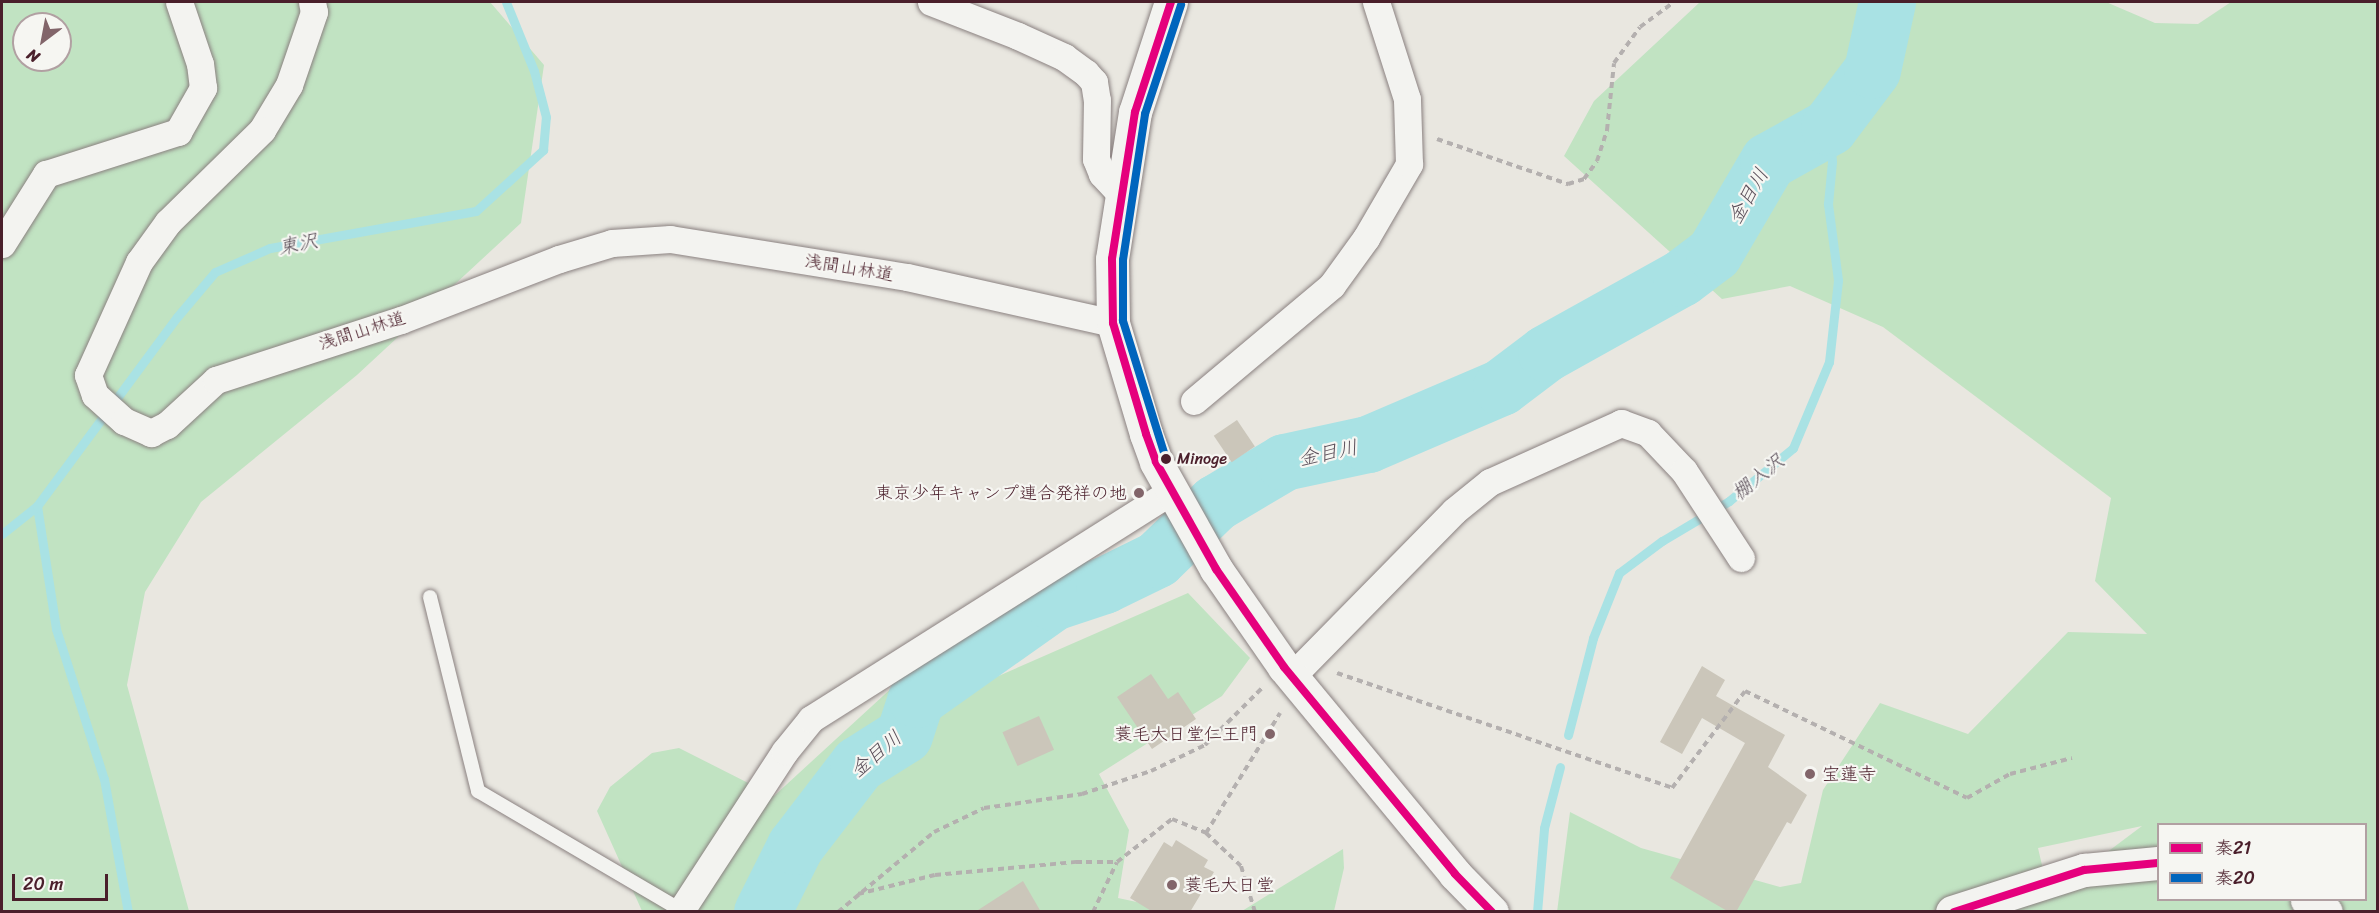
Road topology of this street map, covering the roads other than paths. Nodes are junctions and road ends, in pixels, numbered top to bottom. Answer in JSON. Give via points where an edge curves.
{"nodes":[{"id":1,"x":179,"y":2,"type":"edge"},
{"id":2,"x":312,"y":2,"type":"edge"},
{"id":3,"x":931,"y":2,"type":"edge"},
{"id":4,"x":1172,"y":2,"type":"edge"},
{"id":5,"x":1376,"y":2,"type":"edge"},
{"id":6,"x":1120,"y":193,"type":"junction"},
{"id":7,"x":2,"y":244,"type":"edge"},
{"id":8,"x":1113,"y":323,"type":"junction"},
{"id":9,"x":1194,"y":401,"type":"dead end"},
{"id":10,"x":1177,"y":501,"type":"junction"},
{"id":11,"x":1741,"y":558,"type":"dead end"},
{"id":12,"x":430,"y":597,"type":"dead end"},
{"id":13,"x":1291,"y":676,"type":"junction"},
{"id":14,"x":2157,"y":862,"type":"edge"},
{"id":15,"x":2309,"y":901,"type":"edge"},
{"id":16,"x":680,"y":911,"type":"edge"},
{"id":17,"x":1492,"y":912,"type":"edge"},
{"id":18,"x":1952,"y":912,"type":"edge"},
{"id":19,"x":2326,"y":912,"type":"edge"}],
"edges":[{"from":1,"to":7,"type":"street","via":[[200,63],[203,88],[178,132],[46,174]]},
{"from":2,"to":8,"type":"street","name":"浅間山林道","via":[[314,12],[289,85],[262,130],[168,222],[139,262],[88,375],[95,395],[124,421],[151,434],[216,380],[401,320],[559,259],[612,243],[670,239],[907,277]]},
{"from":3,"to":6,"type":"street","via":[[1064,57],[1086,73],[1094,82],[1097,100],[1096,159],[1101,174]]},
{"from":4,"to":6,"type":"main road","via":[[1135,112]]},
{"from":5,"to":9,"type":"street","via":[[1407,99],[1409,164],[1366,238],[1332,285]]},
{"from":6,"to":8,"type":"main road","via":[[1112,259]]},
{"from":8,"to":10,"type":"main road","via":[[1146,434]]},
{"from":10,"to":13,"type":"main road","via":[[1216,569]]},
{"from":10,"to":16,"type":"street","via":[[811,719],[785,751]]},
{"from":11,"to":13,"type":"street","via":[[1684,471],[1647,433],[1621,423],[1490,482],[1454,511]]},
{"from":12,"to":16,"type":"lane","via":[[478,791]]},
{"from":13,"to":17,"type":"main road","via":[[1455,874]]},
{"from":14,"to":18,"type":"main road","via":[[2084,870]]},
{"from":15,"to":19,"type":"main road"}]}
